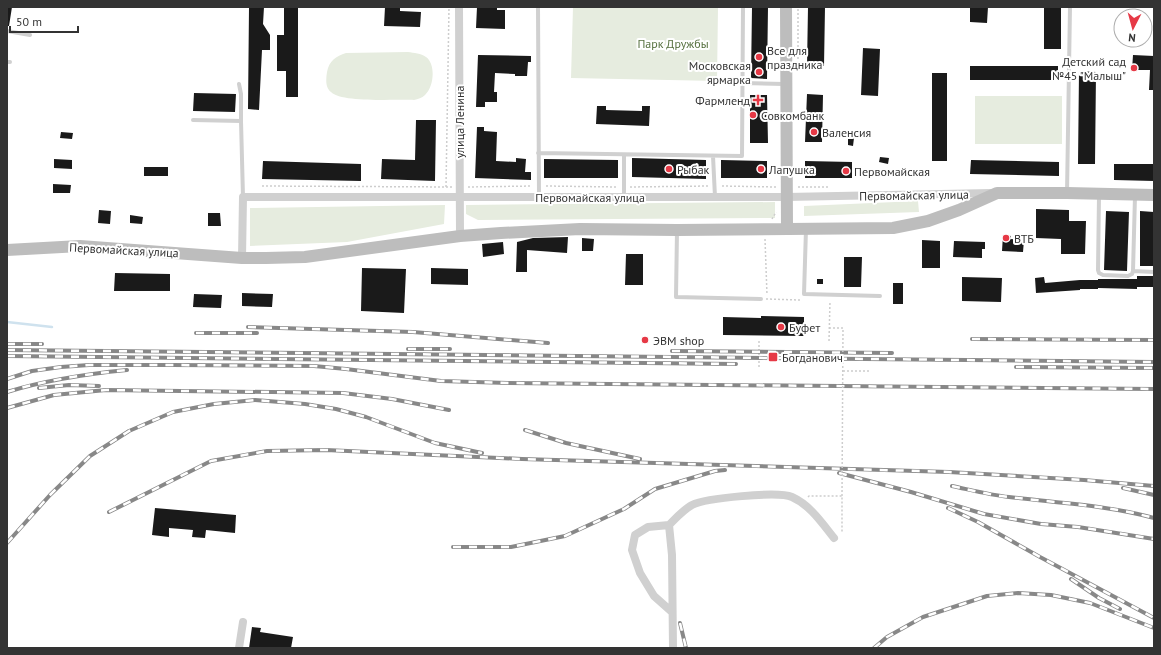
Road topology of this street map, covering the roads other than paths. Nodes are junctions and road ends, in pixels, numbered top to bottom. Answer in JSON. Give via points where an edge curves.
{"nodes":[{"id":1,"x":459,"y":7,"type":"edge"},
{"id":2,"x":538,"y":7,"type":"edge"},
{"id":3,"x":743,"y":7,"type":"edge"},
{"id":4,"x":786,"y":7,"type":"edge"},
{"id":5,"x":1070,"y":7,"type":"edge"},
{"id":6,"x":7,"y":32,"type":"edge"},
{"id":7,"x":30,"y":34,"type":"dead end"},
{"id":8,"x":743,"y":83,"type":"junction"},
{"id":9,"x":239,"y":84,"type":"dead end"},
{"id":10,"x":786,"y":84,"type":"junction"},
{"id":11,"x":193,"y":120,"type":"dead end"},
{"id":12,"x":241,"y":121,"type":"junction"},
{"id":13,"x":538,"y":153,"type":"junction"},
{"id":14,"x":624,"y":155,"type":"junction"},
{"id":15,"x":713,"y":156,"type":"junction"},
{"id":16,"x":997,"y":193,"type":"junction"},
{"id":17,"x":1067,"y":193,"type":"junction"},
{"id":18,"x":783,"y":194,"type":"junction"},
{"id":19,"x":1099,"y":194,"type":"junction"},
{"id":20,"x":1135,"y":195,"type":"junction"},
{"id":21,"x":1154,"y":195,"type":"edge"},
{"id":22,"x":715,"y":196,"type":"junction"},
{"id":23,"x":243,"y":197,"type":"junction"},
{"id":24,"x":459,"y":197,"type":"junction"},
{"id":25,"x":539,"y":197,"type":"junction"},
{"id":26,"x":624,"y":197,"type":"junction"},
{"id":27,"x":787,"y":229,"type":"junction"},
{"id":28,"x":806,"y":229,"type":"junction"},
{"id":29,"x":677,"y":230,"type":"junction"},
{"id":30,"x":460,"y":236,"type":"junction"},
{"id":31,"x":7,"y":250,"type":"edge"},
{"id":32,"x":242,"y":258,"type":"junction"},
{"id":33,"x":1133,"y":271,"type":"junction"},
{"id":34,"x":1154,"y":272,"type":"edge"},
{"id":35,"x":880,"y":296,"type":"dead end"},
{"id":36,"x":761,"y":299,"type":"road end"},
{"id":37,"x":669,"y":525,"type":"junction"},
{"id":38,"x":834,"y":538,"type":"dead end"},
{"id":39,"x":672,"y":612,"type":"junction"},
{"id":40,"x":243,"y":622,"type":"dead end"},
{"id":41,"x":239,"y":648,"type":"edge"},
{"id":42,"x":673,"y":648,"type":"edge"}],
"edges":[{"from":1,"to":24,"type":"street","name":"улица Ленина"},
{"from":2,"to":13,"type":"lane"},
{"from":3,"to":8,"type":"lane"},
{"from":4,"to":10,"type":"main road"},
{"from":5,"to":17,"type":"lane"},
{"from":6,"to":7,"type":"lane"},
{"from":8,"to":10,"type":"lane"},
{"from":8,"to":15,"type":"lane","via":[[742,156]]},
{"from":9,"to":12,"type":"lane","via":[[242,94]]},
{"from":10,"to":18,"type":"main road"},
{"from":11,"to":12,"type":"lane"},
{"from":12,"to":23,"type":"lane"},
{"from":13,"to":14,"type":"lane"},
{"from":13,"to":25,"type":"lane"},
{"from":14,"to":15,"type":"lane"},
{"from":14,"to":26,"type":"lane"},
{"from":15,"to":22,"type":"lane"},
{"from":16,"to":17,"type":"main road","name":"Первомайская улица"},
{"from":16,"to":18,"type":"street","name":"Первомайская улица"},
{"from":16,"to":28,"type":"main road","name":"Первомайская улица","via":[[928,221],[894,228]]},
{"from":17,"to":19,"type":"main road","name":"Первомайская улица"},
{"from":18,"to":22,"type":"street","name":"Первомайская улица"},
{"from":18,"to":27,"type":"main road"},
{"from":19,"to":20,"type":"main road","name":"Первомайская улица"},
{"from":19,"to":33,"type":"lane","via":[[1099,273],[1128,276]]},
{"from":20,"to":21,"type":"main road","name":"Первомайская улица"},
{"from":20,"to":33,"type":"lane"},
{"from":22,"to":26,"type":"street","name":"Первомайская улица"},
{"from":23,"to":24,"type":"street","name":"Первомайская улица"},
{"from":23,"to":32,"type":"street"},
{"from":24,"to":25,"type":"street","name":"Первомайская улица"},
{"from":24,"to":30,"type":"street","name":"улица Ленина"},
{"from":25,"to":26,"type":"street","name":"Первомайская улица"},
{"from":27,"to":28,"type":"main road","name":"Первомайская улица"},
{"from":27,"to":29,"type":"main road","name":"Первомайская улица"},
{"from":28,"to":35,"type":"lane","via":[[804,294]]},
{"from":29,"to":30,"type":"main road","name":"Первомайская улица","via":[[580,229]]},
{"from":29,"to":36,"type":"lane","via":[[676,297]]},
{"from":30,"to":32,"type":"main road","name":"Первомайская улица","via":[[305,257]]},
{"from":31,"to":32,"type":"main road","name":"Первомайская улица","via":[[80,246]]},
{"from":33,"to":34,"type":"lane"},
{"from":37,"to":38,"type":"street","via":[[679,514],[693,505],[718,499],[765,495],[791,497],[808,507]]},
{"from":37,"to":39,"type":"street"},
{"from":37,"to":39,"type":"street","via":[[648,527],[634,535],[632,550],[640,573],[654,596]]},
{"from":39,"to":42,"type":"street"},
{"from":40,"to":41,"type":"street"}]}
